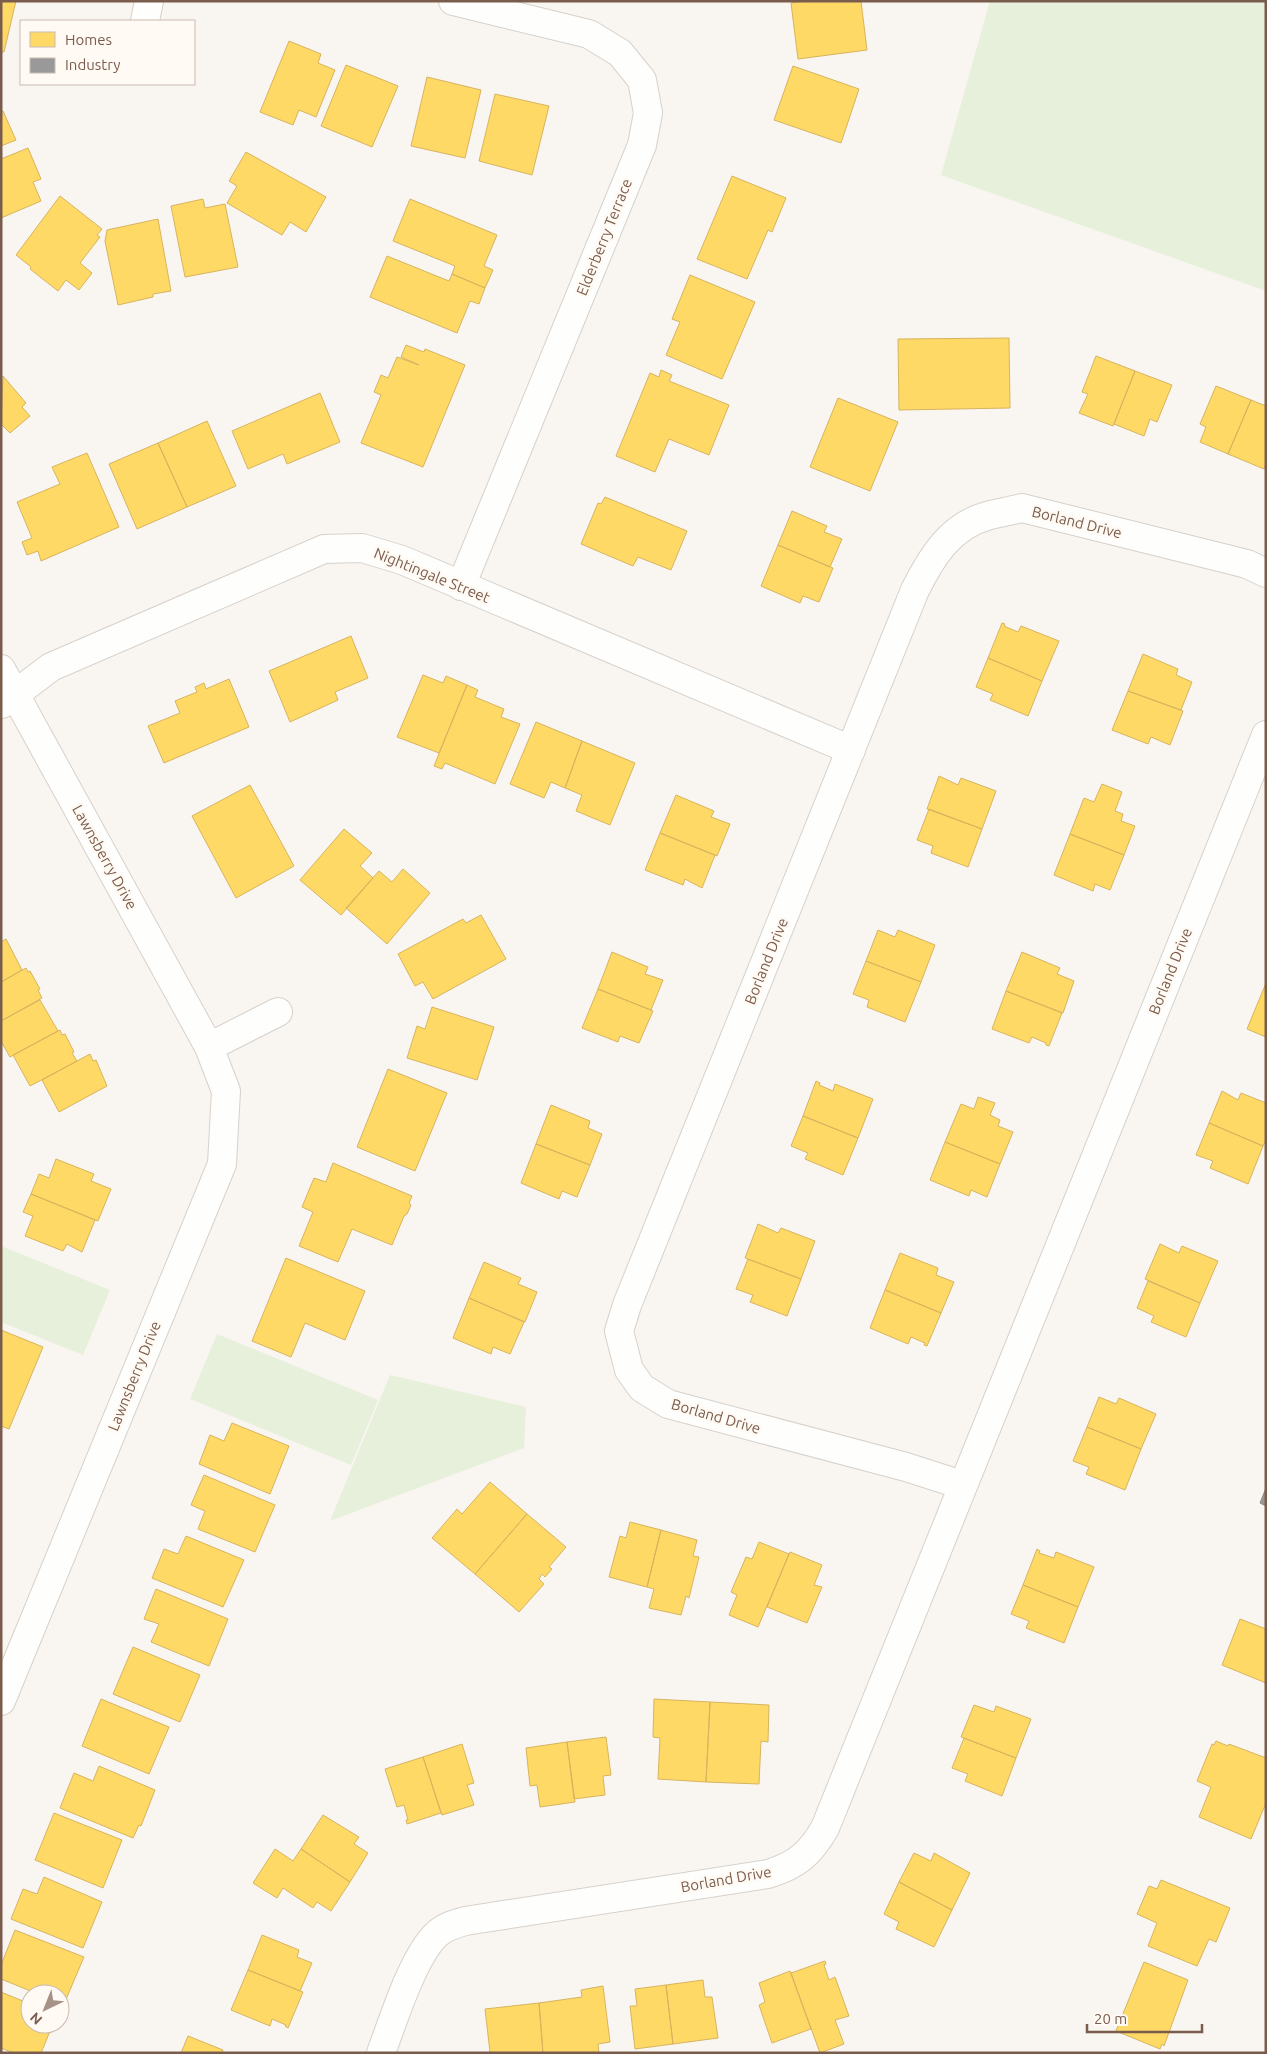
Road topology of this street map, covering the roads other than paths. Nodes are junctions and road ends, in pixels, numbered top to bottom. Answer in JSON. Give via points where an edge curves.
{"nodes":[{"id":1,"x":149,"y":1,"type":"edge"},
{"id":2,"x":453,"y":1,"type":"edge"},
{"id":3,"x":144,"y":20,"type":"edge"},
{"id":4,"x":1266,"y":573,"type":"edge"},
{"id":5,"x":461,"y":586,"type":"junction"},
{"id":6,"x":1,"y":668,"type":"edge"},
{"id":7,"x":8,"y":699,"type":"edge"},
{"id":8,"x":1266,"y":735,"type":"edge"},
{"id":9,"x":851,"y":750,"type":"junction"},
{"id":10,"x":278,"y":1012,"type":"dead end"},
{"id":11,"x":209,"y":1046,"type":"junction"},
{"id":12,"x":962,"y":1485,"type":"junction"},
{"id":13,"x":1,"y":1701,"type":"edge"},
{"id":14,"x":381,"y":2053,"type":"edge"}],
"edges":[{"from":1,"to":3,"type":"street"},
{"from":2,"to":5,"type":"street","name":"Elderberry Terrace","via":[[589,34],[620,53],[642,80],[648,113],[642,145]]},
{"from":4,"to":9,"type":"street","name":"Borland Drive","via":[[1247,564],[1022,508],[985,516],[955,532],[931,559],[915,590]]},
{"from":5,"to":7,"type":"street","name":"Nightingale Street","via":[[402,560],[362,548],[324,550],[51,667]]},
{"from":5,"to":9,"type":"street","name":"Nightingale Street"},
{"from":6,"to":7,"type":"street","name":"Lawnsberry Drive"},
{"from":7,"to":11,"type":"street","name":"Lawnsberry Drive"},
{"from":8,"to":12,"type":"street","name":"Borland Drive"},
{"from":9,"to":12,"type":"street","name":"Borland Drive","via":[[619,1331],[629,1370],[642,1388],[668,1404]]},
{"from":10,"to":11,"type":"street"},
{"from":11,"to":13,"type":"street","name":"Lawnsberry Drive","via":[[226,1091],[222,1164]]},
{"from":12,"to":14,"type":"street","name":"Borland Drive","via":[[825,1828],[804,1857],[787,1868],[768,1874],[464,1921],[450,1926],[437,1934],[415,1966]]}]}
